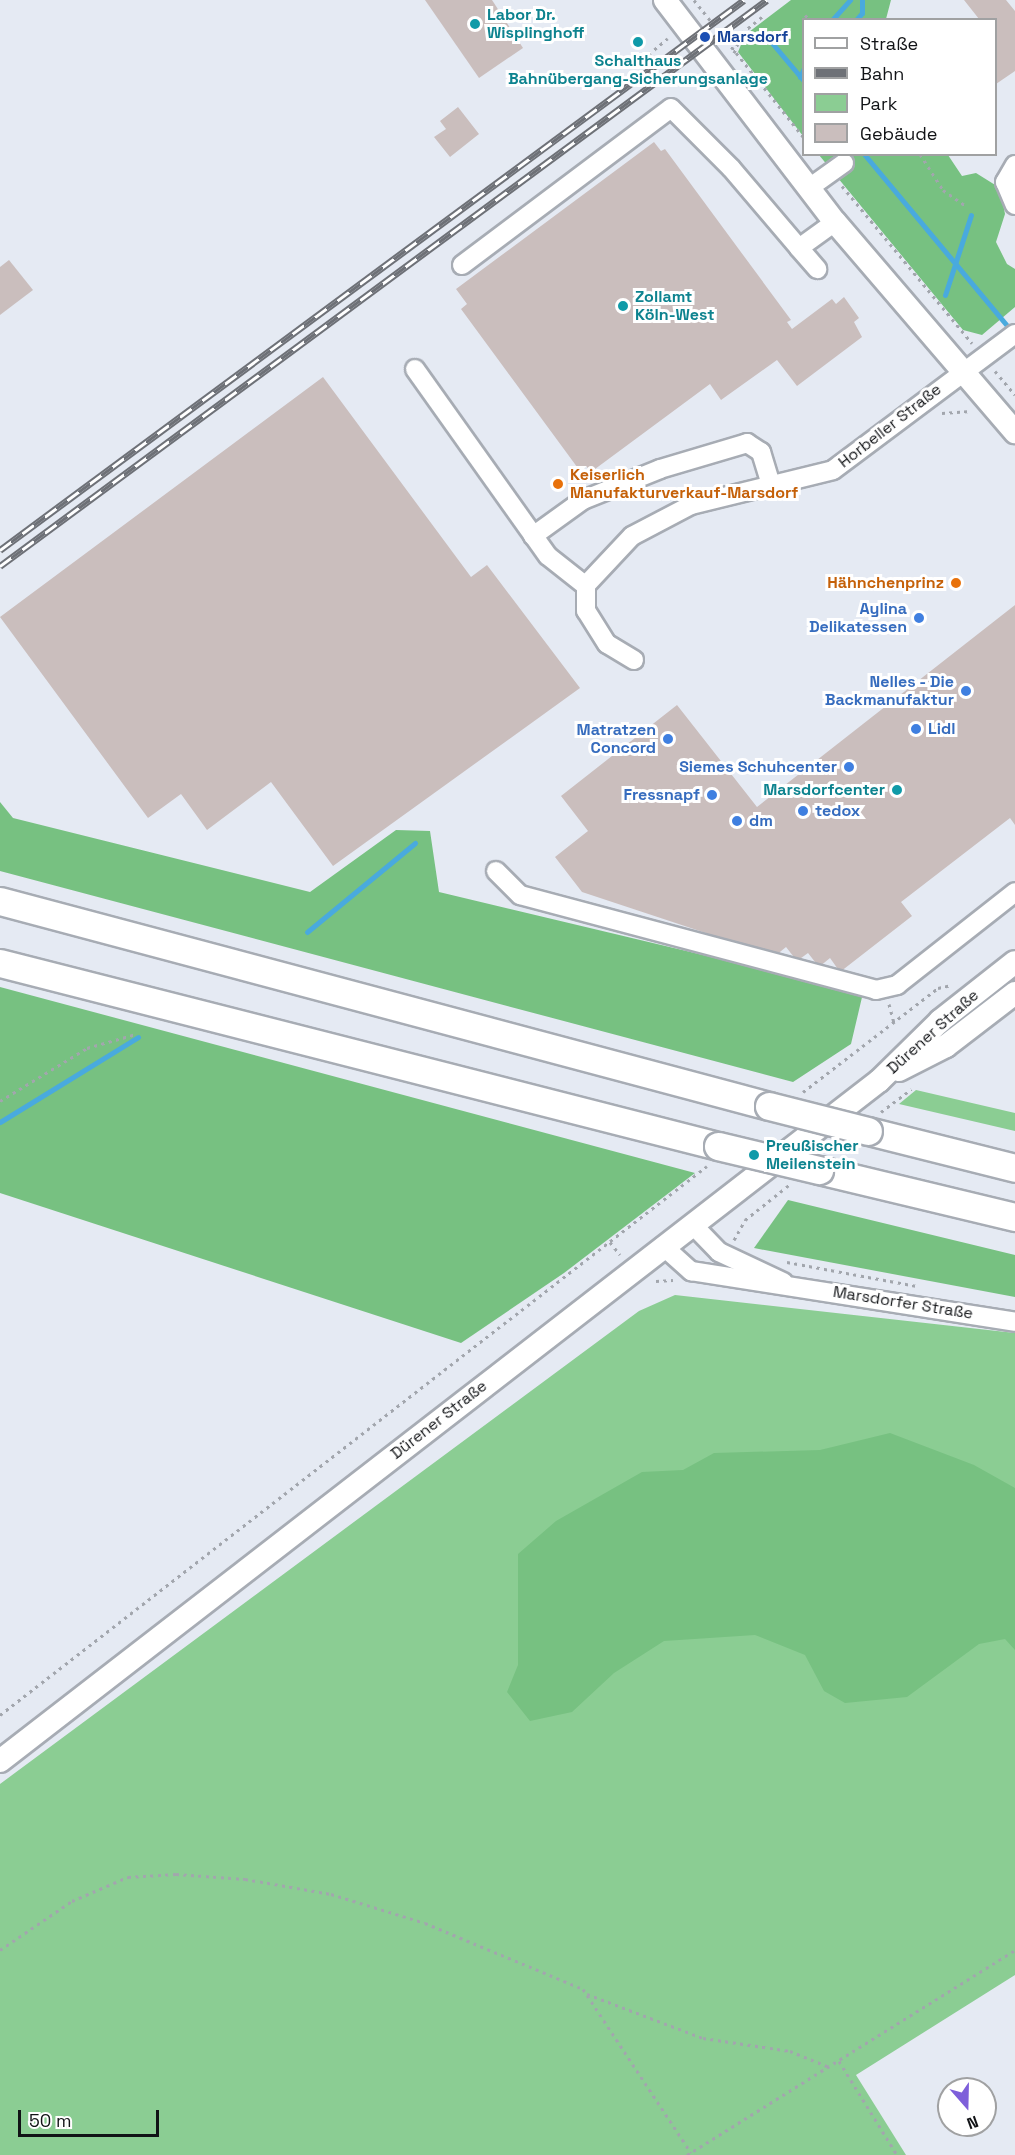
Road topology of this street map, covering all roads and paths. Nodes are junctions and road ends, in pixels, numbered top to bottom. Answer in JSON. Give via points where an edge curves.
{"nodes":[{"id":1,"x":665,"y":0,"type":"edge"},
{"id":2,"x":694,"y":0,"type":"edge"},
{"id":3,"x":805,"y":15,"type":"dead end"},
{"id":4,"x":762,"y":17,"type":"dead end"},
{"id":5,"x":808,"y":18,"type":"edge"},
{"id":6,"x":683,"y":24,"type":"junction"},
{"id":7,"x":787,"y":29,"type":"dead end"},
{"id":8,"x":773,"y":35,"type":"dead end"},
{"id":9,"x":734,"y":53,"type":"junction"},
{"id":10,"x":637,"y":64,"type":"dead end"},
{"id":11,"x":802,"y":136,"type":"edge"},
{"id":12,"x":921,"y":156,"type":"edge"},
{"id":13,"x":1015,"y":165,"type":"edge"},
{"id":14,"x":838,"y":168,"type":"joint"},
{"id":15,"x":809,"y":188,"type":"junction"},
{"id":16,"x":1015,"y":205,"type":"edge"},
{"id":17,"x":966,"y":206,"type":"dead end"},
{"id":18,"x":835,"y":222,"type":"junction"},
{"id":19,"x":799,"y":248,"type":"junction"},
{"id":20,"x":462,"y":265,"type":"dead end"},
{"id":21,"x":817,"y":269,"type":"dead end"},
{"id":22,"x":1009,"y":339,"type":"edge"},
{"id":23,"x":984,"y":358,"type":"junction"},
{"id":24,"x":415,"y":369,"type":"dead end"},
{"id":25,"x":962,"y":370,"type":"junction"},
{"id":26,"x":1015,"y":395,"type":"edge"},
{"id":27,"x":1015,"y":432,"type":"edge"},
{"id":28,"x":771,"y":484,"type":"junction"},
{"id":29,"x":533,"y":536,"type":"junction"},
{"id":30,"x":586,"y":586,"type":"junction"},
{"id":31,"x":634,"y":660,"type":"dead end"},
{"id":32,"x":496,"y":871,"type":"dead end"},
{"id":33,"x":1015,"y":892,"type":"edge"},
{"id":34,"x":0,"y":901,"type":"edge"},
{"id":35,"x":1015,"y":962,"type":"edge"},
{"id":36,"x":0,"y":963,"type":"edge"},
{"id":37,"x":959,"y":983,"type":"dead end"},
{"id":38,"x":1015,"y":993,"type":"edge"},
{"id":39,"x":136,"y":1034,"type":"dead end"},
{"id":40,"x":879,"y":1081,"type":"junction"},
{"id":41,"x":0,"y":1101,"type":"edge"},
{"id":42,"x":782,"y":1103,"type":"junction"},
{"id":43,"x":892,"y":1103,"type":"dead end"},
{"id":44,"x":871,"y":1125,"type":"junction"},
{"id":45,"x":714,"y":1155,"type":"junction"},
{"id":46,"x":1015,"y":1168,"type":"edge"},
{"id":47,"x":791,"y":1183,"type":"dead end"},
{"id":48,"x":1015,"y":1217,"type":"edge"},
{"id":49,"x":692,"y":1224,"type":"junction"},
{"id":50,"x":736,"y":1238,"type":"junction"},
{"id":51,"x":610,"y":1242,"type":"junction"},
{"id":52,"x":741,"y":1244,"type":"dead end"},
{"id":53,"x":663,"y":1246,"type":"junction"},
{"id":54,"x":719,"y":1252,"type":"junction"},
{"id":55,"x":779,"y":1261,"type":"dead end"},
{"id":56,"x":632,"y":1270,"type":"junction"},
{"id":57,"x":691,"y":1270,"type":"junction"},
{"id":58,"x":790,"y":1285,"type":"junction"},
{"id":59,"x":921,"y":1287,"type":"dead end"},
{"id":60,"x":1015,"y":1322,"type":"edge"},
{"id":61,"x":0,"y":1715,"type":"edge"},
{"id":62,"x":0,"y":1761,"type":"edge"},
{"id":63,"x":0,"y":1950,"type":"edge"},
{"id":64,"x":1015,"y":1950,"type":"edge"},
{"id":65,"x":587,"y":1994,"type":"junction"},
{"id":66,"x":839,"y":2061,"type":"junction"},
{"id":67,"x":829,"y":2067,"type":"junction"},
{"id":68,"x":689,"y":2154,"type":"edge"},
{"id":69,"x":897,"y":2155,"type":"edge"}],
"edges":[{"from":1,"to":6,"type":"main road"},
{"from":2,"to":9,"type":"path"},
{"from":3,"to":5,"type":"path"},
{"from":4,"to":9,"type":"path","via":[[742,33]]},
{"from":6,"to":10,"type":"path"},
{"from":6,"to":15,"type":"main road"},
{"from":7,"to":8,"type":"path"},
{"from":9,"to":11,"type":"path"},
{"from":12,"to":17,"type":"path","via":[[943,190]]},
{"from":13,"to":16,"type":"street","via":[[1005,182]]},
{"from":14,"to":15,"type":"street"},
{"from":14,"to":23,"type":"path"},
{"from":15,"to":18,"type":"main road"},
{"from":18,"to":19,"type":"street"},
{"from":18,"to":25,"type":"main road"},
{"from":19,"to":20,"type":"street","via":[[731,168],[671,108]]},
{"from":19,"to":21,"type":"street"},
{"from":22,"to":23,"type":"street","name":"Horbeller Straße"},
{"from":23,"to":25,"type":"street","name":"Horbeller Straße"},
{"from":23,"to":26,"type":"path"},
{"from":24,"to":29,"type":"street"},
{"from":25,"to":27,"type":"main road"},
{"from":25,"to":28,"type":"street","name":"Horbeller Straße","via":[[833,470]]},
{"from":28,"to":29,"type":"street","via":[[761,452],[747,443],[660,469],[583,500]]},
{"from":28,"to":30,"type":"street","name":"Horbeller Straße","via":[[691,505],[632,536],[603,562]]},
{"from":29,"to":30,"type":"street","via":[[548,556]]},
{"from":30,"to":31,"type":"street","via":[[586,611],[594,629],[607,644]]},
{"from":32,"to":33,"type":"street","via":[[520,895],[876,990],[897,985]]},
{"from":34,"to":42,"type":"highway"},
{"from":35,"to":40,"type":"main road","name":"Dürener Straße","via":[[940,1021]]},
{"from":36,"to":45,"type":"highway"},
{"from":37,"to":42,"type":"path","via":[[938,988]]},
{"from":38,"to":40,"type":"main road","name":"Dürener Straße","via":[[946,1046]]},
{"from":39,"to":41,"type":"path","via":[[87,1048]]},
{"from":40,"to":49,"type":"main road","name":"Dürener Straße"},
{"from":42,"to":44,"type":"highway","bridge":true},
{"from":43,"to":44,"type":"path"},
{"from":44,"to":46,"type":"highway"},
{"from":45,"to":48,"type":"highway","bridge":true,"via":[[819,1170]]},
{"from":45,"to":51,"type":"path"},
{"from":47,"to":50,"type":"path","via":[[745,1220]]},
{"from":49,"to":53,"type":"main road","name":"Dürener Straße"},
{"from":49,"to":54,"type":"street","name":"Marsdorfer Straße"},
{"from":50,"to":52,"type":"path"},
{"from":50,"to":54,"type":"path"},
{"from":51,"to":56,"type":"path"},
{"from":51,"to":61,"type":"path"},
{"from":53,"to":56,"type":"main road","name":"Dürener Straße"},
{"from":53,"to":57,"type":"street","name":"Marsdorfer Straße"},
{"from":54,"to":58,"type":"street","name":"Marsdorfer Straße"},
{"from":55,"to":59,"type":"path"},
{"from":56,"to":57,"type":"path","via":[[645,1286],[663,1280],[684,1281]]},
{"from":56,"to":62,"type":"main road","name":"Dürener Straße"},
{"from":57,"to":58,"type":"street","name":"Marsdorfer Straße","via":[[750,1283]]},
{"from":58,"to":60,"type":"street","name":"Marsdorfer Straße"},
{"from":63,"to":65,"type":"path","via":[[104,1885],[154,1875],[198,1875],[290,1885],[370,1906],[559,1976]]},
{"from":64,"to":66,"type":"path"},
{"from":65,"to":67,"type":"path","via":[[703,2038],[790,2051]]},
{"from":65,"to":68,"type":"path"},
{"from":66,"to":67,"type":"path"},
{"from":66,"to":69,"type":"path"},
{"from":67,"to":68,"type":"path"}]}
